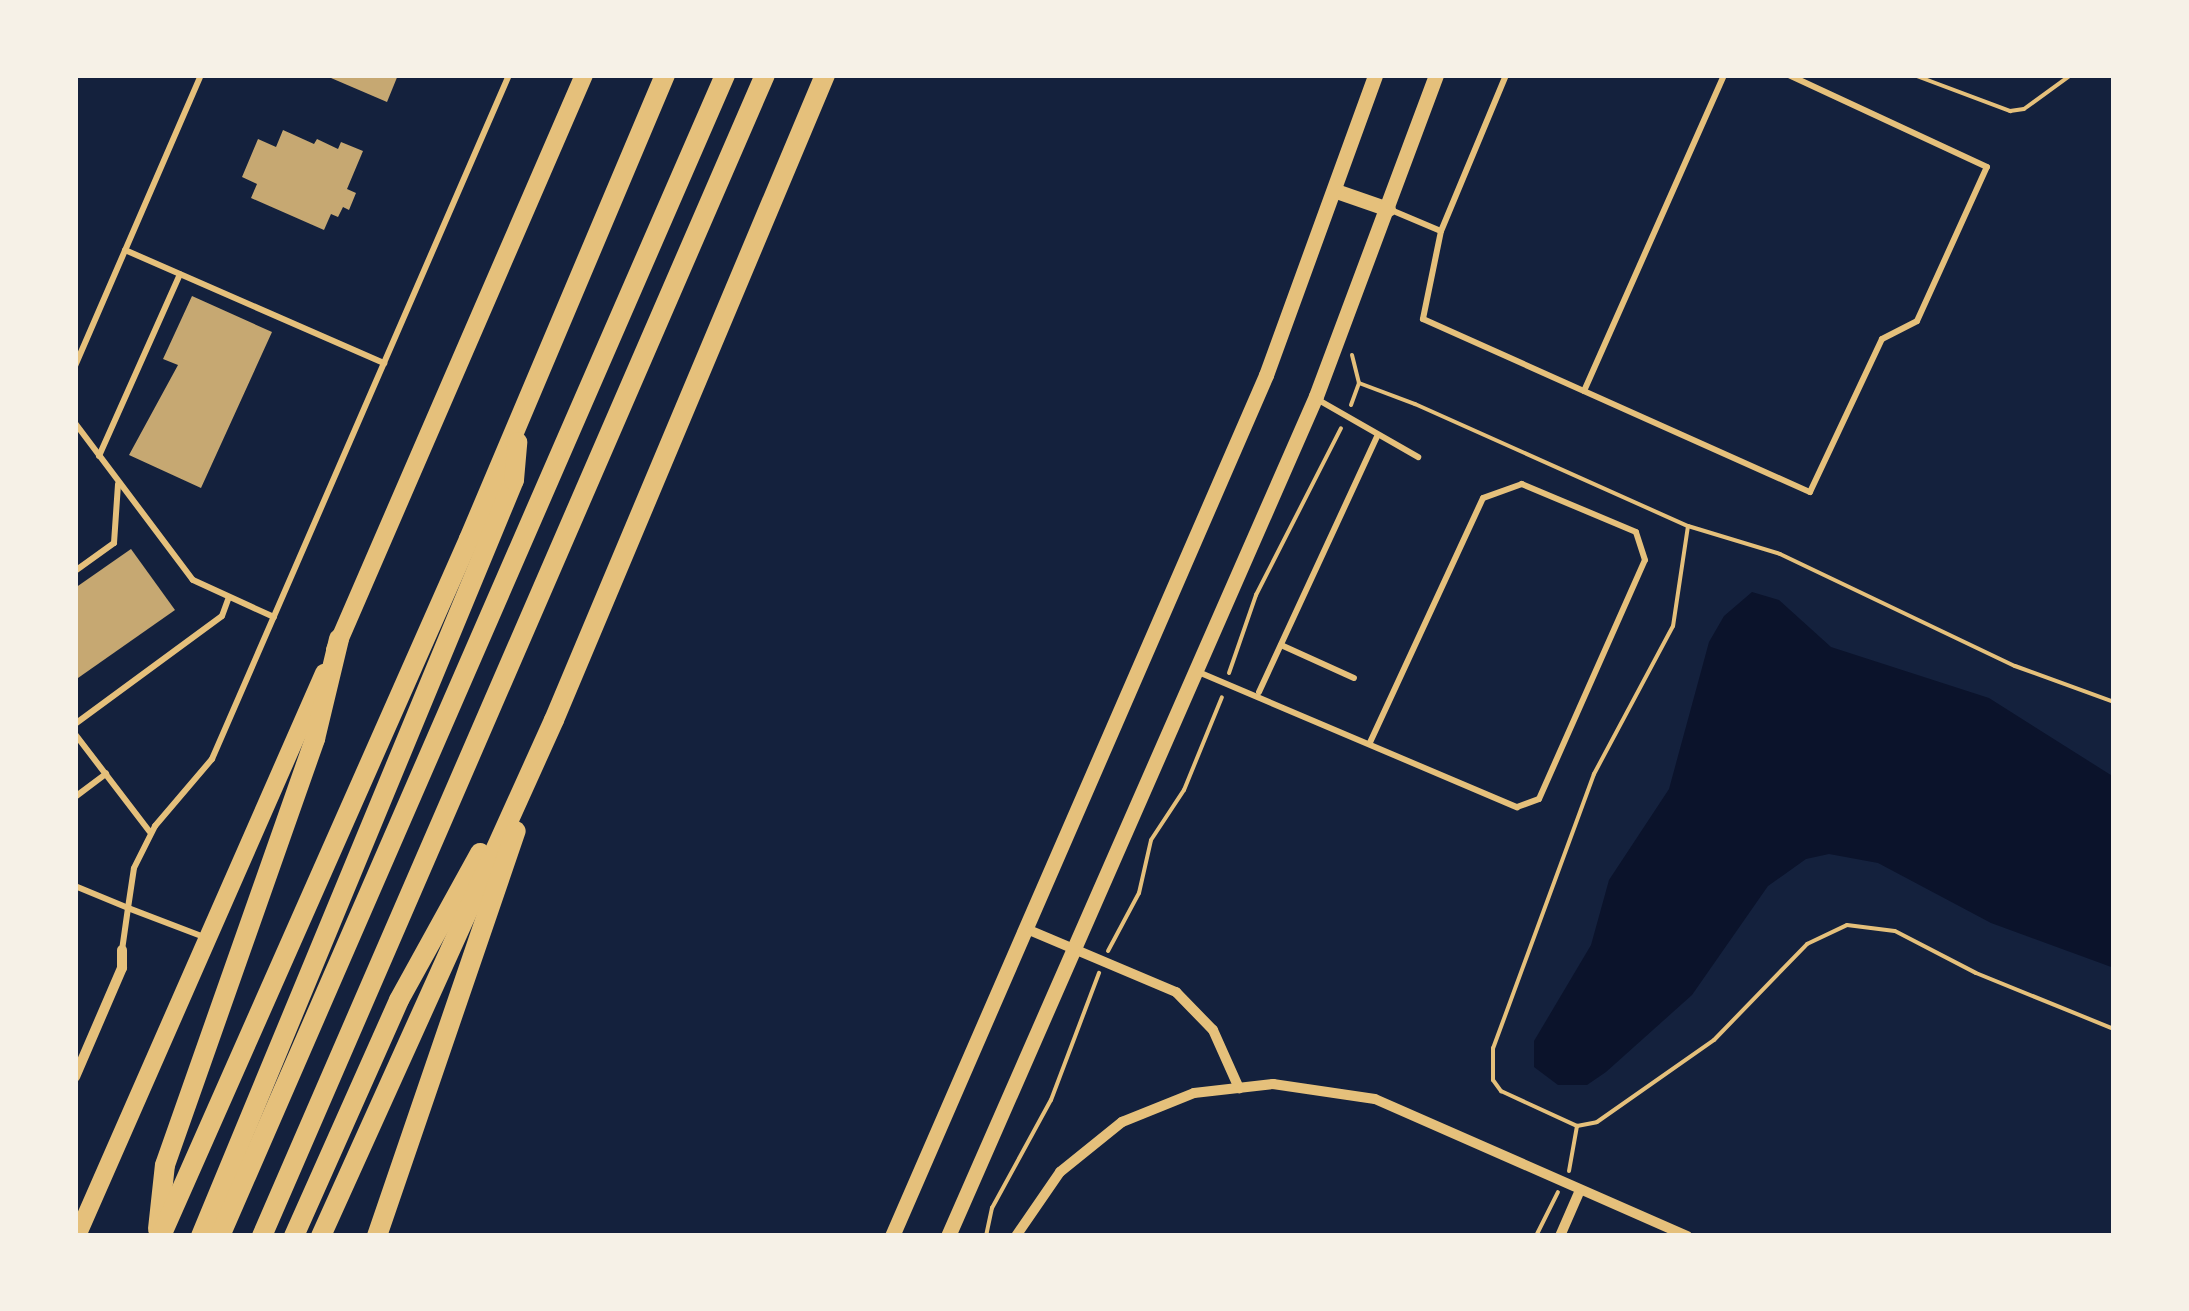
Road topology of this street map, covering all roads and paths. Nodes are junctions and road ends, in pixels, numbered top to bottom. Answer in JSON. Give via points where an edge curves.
{"nodes":[{"id":1,"x":201,"y":75,"type":"edge"},
{"id":2,"x":510,"y":75,"type":"edge"},
{"id":3,"x":584,"y":75,"type":"edge"},
{"id":4,"x":665,"y":75,"type":"edge"},
{"id":5,"x":725,"y":75,"type":"edge"},
{"id":6,"x":766,"y":75,"type":"edge"},
{"id":7,"x":825,"y":75,"type":"edge"},
{"id":8,"x":1376,"y":75,"type":"edge"},
{"id":9,"x":1436,"y":75,"type":"edge"},
{"id":10,"x":1506,"y":75,"type":"edge"},
{"id":11,"x":1724,"y":75,"type":"edge"},
{"id":12,"x":1790,"y":75,"type":"edge"},
{"id":13,"x":1914,"y":75,"type":"edge"},
{"id":14,"x":2071,"y":75,"type":"edge"},
{"id":15,"x":1336,"y":191,"type":"junction"},
{"id":16,"x":1388,"y":208,"type":"junction"},
{"id":17,"x":1441,"y":232,"type":"junction"},
{"id":18,"x":125,"y":250,"type":"junction"},
{"id":19,"x":180,"y":274,"type":"junction"},
{"id":20,"x":384,"y":363,"type":"junction"},
{"id":21,"x":75,"y":366,"type":"edge"},
{"id":22,"x":1584,"y":391,"type":"junction"},
{"id":23,"x":1315,"y":398,"type":"junction"},
{"id":24,"x":1347,"y":417,"type":"junction"},
{"id":25,"x":75,"y":423,"type":"edge"},
{"id":26,"x":518,"y":425,"type":"junction"},
{"id":27,"x":1378,"y":434,"type":"junction"},
{"id":28,"x":99,"y":456,"type":"junction"},
{"id":29,"x":1418,"y":457,"type":"dead end"},
{"id":30,"x":118,"y":482,"type":"junction"},
{"id":31,"x":1688,"y":526,"type":"junction"},
{"id":32,"x":75,"y":571,"type":"edge"},
{"id":33,"x":229,"y":597,"type":"junction"},
{"id":34,"x":274,"y":617,"type":"junction"},
{"id":35,"x":339,"y":640,"type":"junction"},
{"id":36,"x":1281,"y":645,"type":"junction"},
{"id":37,"x":1195,"y":670,"type":"junction"},
{"id":38,"x":1354,"y":678,"type":"dead end"},
{"id":39,"x":1227,"y":681,"type":"junction"},
{"id":40,"x":1260,"y":692,"type":"junction"},
{"id":41,"x":2114,"y":702,"type":"edge"},
{"id":42,"x":554,"y":720,"type":"junction"},
{"id":43,"x":75,"y":724,"type":"edge"},
{"id":44,"x":75,"y":734,"type":"edge"},
{"id":45,"x":1370,"y":744,"type":"junction"},
{"id":46,"x":106,"y":774,"type":"junction"},
{"id":47,"x":75,"y":797,"type":"edge"},
{"id":48,"x":150,"y":833,"type":"junction"},
{"id":49,"x":75,"y":886,"type":"edge"},
{"id":50,"x":128,"y":908,"type":"junction"},
{"id":51,"x":1029,"y":930,"type":"junction"},
{"id":52,"x":208,"y":938,"type":"junction"},
{"id":53,"x":1073,"y":946,"type":"junction"},
{"id":54,"x":122,"y":950,"type":"joint"},
{"id":55,"x":1104,"y":960,"type":"junction"},
{"id":56,"x":2114,"y":1029,"type":"edge"},
{"id":57,"x":75,"y":1077,"type":"edge"},
{"id":58,"x":1239,"y":1088,"type":"junction"},
{"id":59,"x":1580,"y":1190,"type":"junction"},
{"id":60,"x":77,"y":1236,"type":"edge"},
{"id":61,"x":159,"y":1236,"type":"edge"},
{"id":62,"x":201,"y":1236,"type":"edge"},
{"id":63,"x":220,"y":1236,"type":"edge"},
{"id":64,"x":262,"y":1236,"type":"edge"},
{"id":65,"x":294,"y":1236,"type":"edge"},
{"id":66,"x":321,"y":1236,"type":"edge"},
{"id":67,"x":378,"y":1236,"type":"edge"},
{"id":68,"x":892,"y":1236,"type":"edge"},
{"id":69,"x":948,"y":1236,"type":"edge"},
{"id":70,"x":986,"y":1236,"type":"edge"},
{"id":71,"x":1016,"y":1236,"type":"edge"},
{"id":72,"x":1560,"y":1236,"type":"edge"},
{"id":73,"x":1686,"y":1236,"type":"edge"}],
"edges":[{"from":1,"to":18,"type":"lane"},
{"from":2,"to":20,"type":"lane"},
{"from":3,"to":35,"type":"main road"},
{"from":4,"to":26,"type":"highway"},
{"from":5,"to":63,"type":"highway"},
{"from":6,"to":64,"type":"highway"},
{"from":7,"to":42,"type":"highway"},
{"from":8,"to":15,"type":"street"},
{"from":9,"to":16,"type":"street"},
{"from":10,"to":17,"type":"lane"},
{"from":11,"to":22,"type":"lane"},
{"from":12,"to":22,"type":"lane","via":[[1987,167],[1917,321],[1882,340],[1822,476],[1810,492]]},
{"from":13,"to":14,"type":"path","via":[[2010,110],[2024,109]]},
{"from":15,"to":16,"type":"street"},
{"from":15,"to":51,"type":"street","via":[[1266,375]]},
{"from":16,"to":17,"type":"lane"},
{"from":16,"to":23,"type":"street"},
{"from":17,"to":22,"type":"lane","via":[[1423,319]]},
{"from":18,"to":19,"type":"lane"},
{"from":18,"to":21,"type":"lane"},
{"from":19,"to":20,"type":"lane"},
{"from":19,"to":28,"type":"lane"},
{"from":20,"to":34,"type":"lane"},
{"from":23,"to":24,"type":"lane"},
{"from":23,"to":37,"type":"street"},
{"from":24,"to":27,"type":"lane"},
{"from":24,"to":31,"type":"path","via":[[1359,383],[1542,456]]},
{"from":24,"to":39,"type":"path","via":[[1256,595]]},
{"from":25,"to":28,"type":"lane"},
{"from":26,"to":61,"type":"highway"},
{"from":26,"to":62,"type":"highway","via":[[514,480]]},
{"from":27,"to":29,"type":"lane"},
{"from":27,"to":36,"type":"lane"},
{"from":28,"to":30,"type":"lane"},
{"from":30,"to":32,"type":"lane","via":[[114,542]]},
{"from":30,"to":33,"type":"lane","via":[[193,580]]},
{"from":31,"to":41,"type":"path","via":[[1780,554],[2016,666]]},
{"from":31,"to":56,"type":"path","via":[[1673,626],[1594,774],[1494,1048],[1493,1080],[1501,1091],[1577,1126],[1597,1122],[1714,1040],[1807,944],[1847,925],[1895,931],[1976,973]]},
{"from":33,"to":34,"type":"lane"},
{"from":33,"to":43,"type":"lane","via":[[222,616]]},
{"from":34,"to":48,"type":"lane","via":[[212,758]]},
{"from":35,"to":52,"type":"main road"},
{"from":35,"to":61,"type":"highway","via":[[315,738],[165,1166]]},
{"from":36,"to":38,"type":"lane"},
{"from":36,"to":40,"type":"lane"},
{"from":37,"to":39,"type":"lane"},
{"from":37,"to":53,"type":"street"},
{"from":39,"to":40,"type":"lane"},
{"from":39,"to":55,"type":"path","via":[[1184,790],[1151,840],[1139,893]]},
{"from":40,"to":45,"type":"lane"},
{"from":42,"to":65,"type":"highway","via":[[398,1000]]},
{"from":42,"to":66,"type":"highway"},
{"from":42,"to":67,"type":"highway"},
{"from":44,"to":46,"type":"lane"},
{"from":45,"to":45,"type":"lane","via":[[1517,807],[1539,799],[1645,560],[1636,532],[1522,484],[1483,498]]},
{"from":46,"to":47,"type":"lane"},
{"from":46,"to":48,"type":"lane"},
{"from":48,"to":50,"type":"lane"},
{"from":49,"to":50,"type":"lane"},
{"from":50,"to":52,"type":"lane"},
{"from":50,"to":54,"type":"lane"},
{"from":51,"to":53,"type":"street"},
{"from":51,"to":68,"type":"street"},
{"from":52,"to":60,"type":"main road"},
{"from":53,"to":55,"type":"street"},
{"from":53,"to":69,"type":"street"},
{"from":54,"to":57,"type":"street","via":[[122,968]]},
{"from":55,"to":58,"type":"street","via":[[1176,992],[1213,1030]]},
{"from":55,"to":70,"type":"path","via":[[1051,1100],[992,1208]]},
{"from":58,"to":59,"type":"street","via":[[1306,1084],[1375,1099]]},
{"from":58,"to":71,"type":"street","via":[[1194,1093],[1122,1122],[1060,1172]]},
{"from":59,"to":72,"type":"street"},
{"from":59,"to":73,"type":"street"}]}
